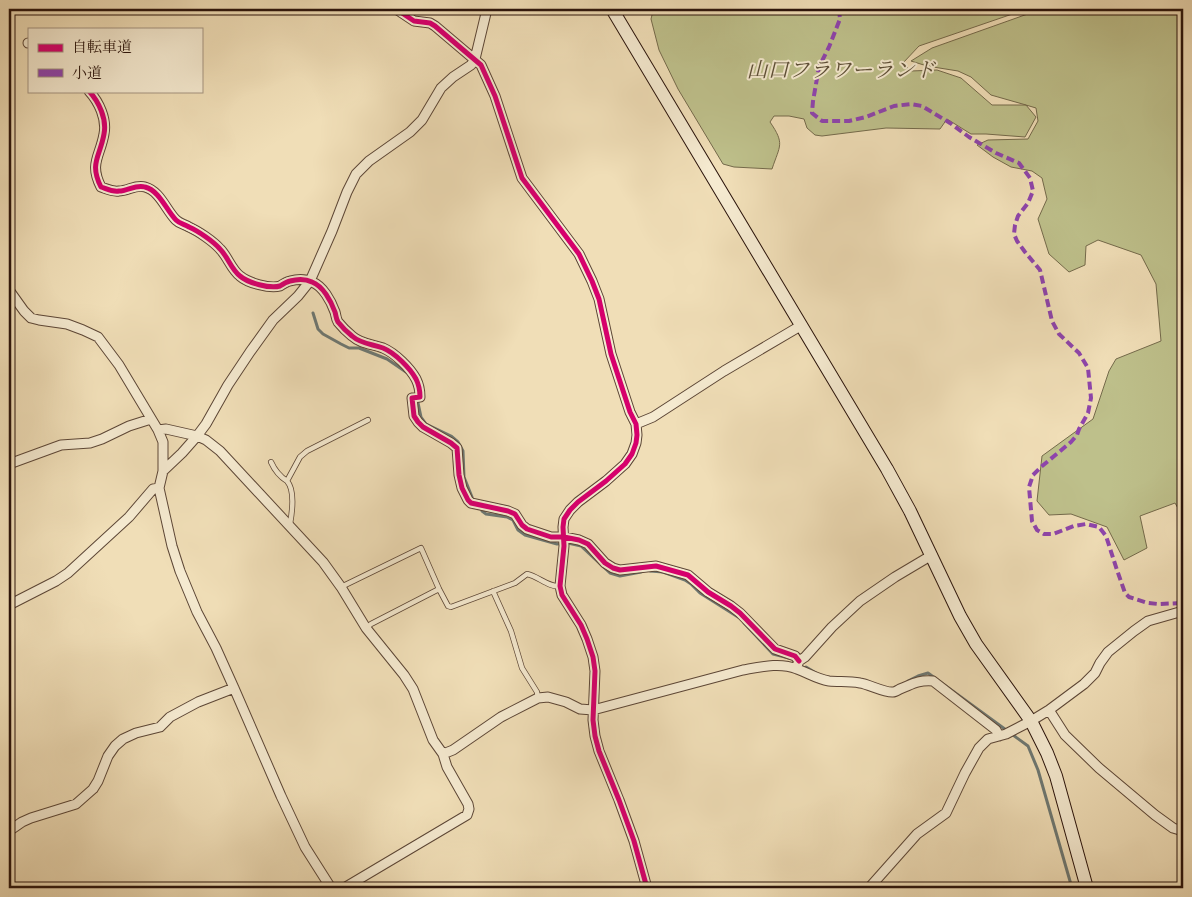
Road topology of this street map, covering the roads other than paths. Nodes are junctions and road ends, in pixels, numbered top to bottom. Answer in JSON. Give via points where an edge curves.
{"nodes":[{"id":1,"x":396,"y":9,"type":"edge"},
{"id":2,"x":487,"y":9,"type":"edge"},
{"id":3,"x":612,"y":9,"type":"edge"},
{"id":4,"x":475,"y":59,"type":"junction"},
{"id":5,"x":90,"y":92,"type":"edge"},
{"id":6,"x":310,"y":281,"type":"junction"},
{"id":7,"x":9,"y":290,"type":"edge"},
{"id":8,"x":802,"y":325,"type":"junction"},
{"id":9,"x":151,"y":419,"type":"junction"},
{"id":10,"x":368,"y":420,"type":"dead end"},
{"id":11,"x":636,"y":424,"type":"junction"},
{"id":12,"x":158,"y":430,"type":"junction"},
{"id":13,"x":197,"y":436,"type":"junction"},
{"id":14,"x":270,"y":462,"type":"dead end"},
{"id":15,"x":9,"y":464,"type":"edge"},
{"id":16,"x":163,"y":471,"type":"junction"},
{"id":17,"x":287,"y":481,"type":"junction"},
{"id":18,"x":159,"y":488,"type":"junction"},
{"id":19,"x":289,"y":526,"type":"junction"},
{"id":20,"x":564,"y":542,"type":"junction"},
{"id":21,"x":932,"y":555,"type":"junction"},
{"id":22,"x":560,"y":586,"type":"junction"},
{"id":23,"x":341,"y":587,"type":"junction"},
{"id":24,"x":439,"y":589,"type":"junction"},
{"id":25,"x":493,"y":591,"type":"junction"},
{"id":26,"x":9,"y":605,"type":"edge"},
{"id":27,"x":1183,"y":611,"type":"edge"},
{"id":28,"x":366,"y":628,"type":"junction"},
{"id":29,"x":798,"y":665,"type":"junction"},
{"id":30,"x":234,"y":688,"type":"junction"},
{"id":31,"x":538,"y":698,"type":"junction"},
{"id":32,"x":593,"y":710,"type":"junction"},
{"id":33,"x":1049,"y":710,"type":"junction"},
{"id":34,"x":1031,"y":721,"type":"junction"},
{"id":35,"x":1006,"y":734,"type":"junction"},
{"id":36,"x":443,"y":754,"type":"junction"},
{"id":37,"x":9,"y":831,"type":"edge"},
{"id":38,"x":1183,"y":831,"type":"edge"},
{"id":39,"x":331,"y":888,"type":"edge"},
{"id":40,"x":344,"y":888,"type":"edge"},
{"id":41,"x":647,"y":888,"type":"edge"},
{"id":42,"x":869,"y":888,"type":"edge"},
{"id":43,"x":1087,"y":888,"type":"edge"}],
"edges":[{"from":1,"to":4,"type":"street","via":[[414,21],[435,26]]},
{"from":2,"to":4,"type":"street"},
{"from":3,"to":8,"type":"street"},
{"from":4,"to":6,"type":"street","via":[[441,88],[422,120],[410,132],[356,174]]},
{"from":4,"to":11,"type":"street","via":[[495,96],[522,178],[579,254],[592,281],[611,354]]},
{"from":5,"to":6,"type":"street","via":[[105,123],[95,163],[101,187],[120,191],[145,187],[155,192],[175,220],[216,244],[240,276],[271,287],[291,280]]},
{"from":6,"to":13,"type":"street","via":[[256,344]]},
{"from":6,"to":20,"type":"street","via":[[325,293],[338,322],[354,338],[390,352],[416,378],[420,397],[412,398],[414,416],[423,427],[457,448],[459,475],[468,500],[515,514],[527,528]]},
{"from":7,"to":9,"type":"street","via":[[31,318],[67,324],[98,337]]},
{"from":8,"to":11,"type":"street"},
{"from":8,"to":21,"type":"street","via":[[887,469]]},
{"from":9,"to":12,"type":"street"},
{"from":9,"to":15,"type":"street","via":[[102,440],[61,445]]},
{"from":10,"to":17,"type":"lane","via":[[307,451]]},
{"from":11,"to":20,"type":"street","via":[[636,444],[626,464],[570,510],[564,519]]},
{"from":12,"to":13,"type":"street"},
{"from":12,"to":16,"type":"street","via":[[163,442]]},
{"from":13,"to":16,"type":"street"},
{"from":13,"to":19,"type":"street","via":[[220,451]]},
{"from":14,"to":17,"type":"lane"},
{"from":16,"to":18,"type":"street"},
{"from":17,"to":19,"type":"lane","via":[[292,494]]},
{"from":18,"to":26,"type":"street","via":[[153,489],[129,517],[68,573]]},
{"from":18,"to":30,"type":"street","via":[[180,572]]},
{"from":19,"to":23,"type":"street","via":[[323,562]]},
{"from":20,"to":22,"type":"street"},
{"from":20,"to":29,"type":"street","via":[[579,540],[588,544],[605,563],[620,570],[656,566],[688,575],[740,613],[775,649],[795,656]]},
{"from":21,"to":29,"type":"street","via":[[860,601]]},
{"from":21,"to":34,"type":"street","via":[[976,644]]},
{"from":22,"to":25,"type":"lane","via":[[554,587],[527,574],[515,583]]},
{"from":22,"to":32,"type":"street","via":[[562,595],[581,625],[593,657]]},
{"from":23,"to":24,"type":"lane","via":[[421,548]]},
{"from":23,"to":28,"type":"street"},
{"from":24,"to":25,"type":"lane","via":[[451,607]]},
{"from":24,"to":28,"type":"lane"},
{"from":25,"to":31,"type":"lane","via":[[511,631],[522,668]]},
{"from":27,"to":33,"type":"street","via":[[1148,621],[1134,630],[1108,652],[1095,674]]},
{"from":28,"to":36,"type":"street","via":[[413,689],[433,740]]},
{"from":29,"to":32,"type":"street","via":[[743,670]]},
{"from":29,"to":35,"type":"street","via":[[817,678],[862,683],[887,692],[922,680],[933,681],[996,730]]},
{"from":30,"to":37,"type":"street","via":[[170,717],[160,728],[123,739],[114,746],[93,789],[76,804],[31,818]]},
{"from":30,"to":39,"type":"street","via":[[305,847]]},
{"from":31,"to":32,"type":"street","via":[[548,697],[580,709]]},
{"from":31,"to":36,"type":"street"},
{"from":32,"to":41,"type":"street","via":[[599,751],[634,841]]},
{"from":33,"to":34,"type":"street"},
{"from":33,"to":38,"type":"street","via":[[1066,736],[1099,768],[1155,815]]},
{"from":34,"to":35,"type":"street"},
{"from":34,"to":43,"type":"street","via":[[1056,776]]},
{"from":35,"to":42,"type":"street","via":[[988,739],[979,748],[946,813],[917,834]]},
{"from":36,"to":40,"type":"street","via":[[468,804],[466,815]]}]}
